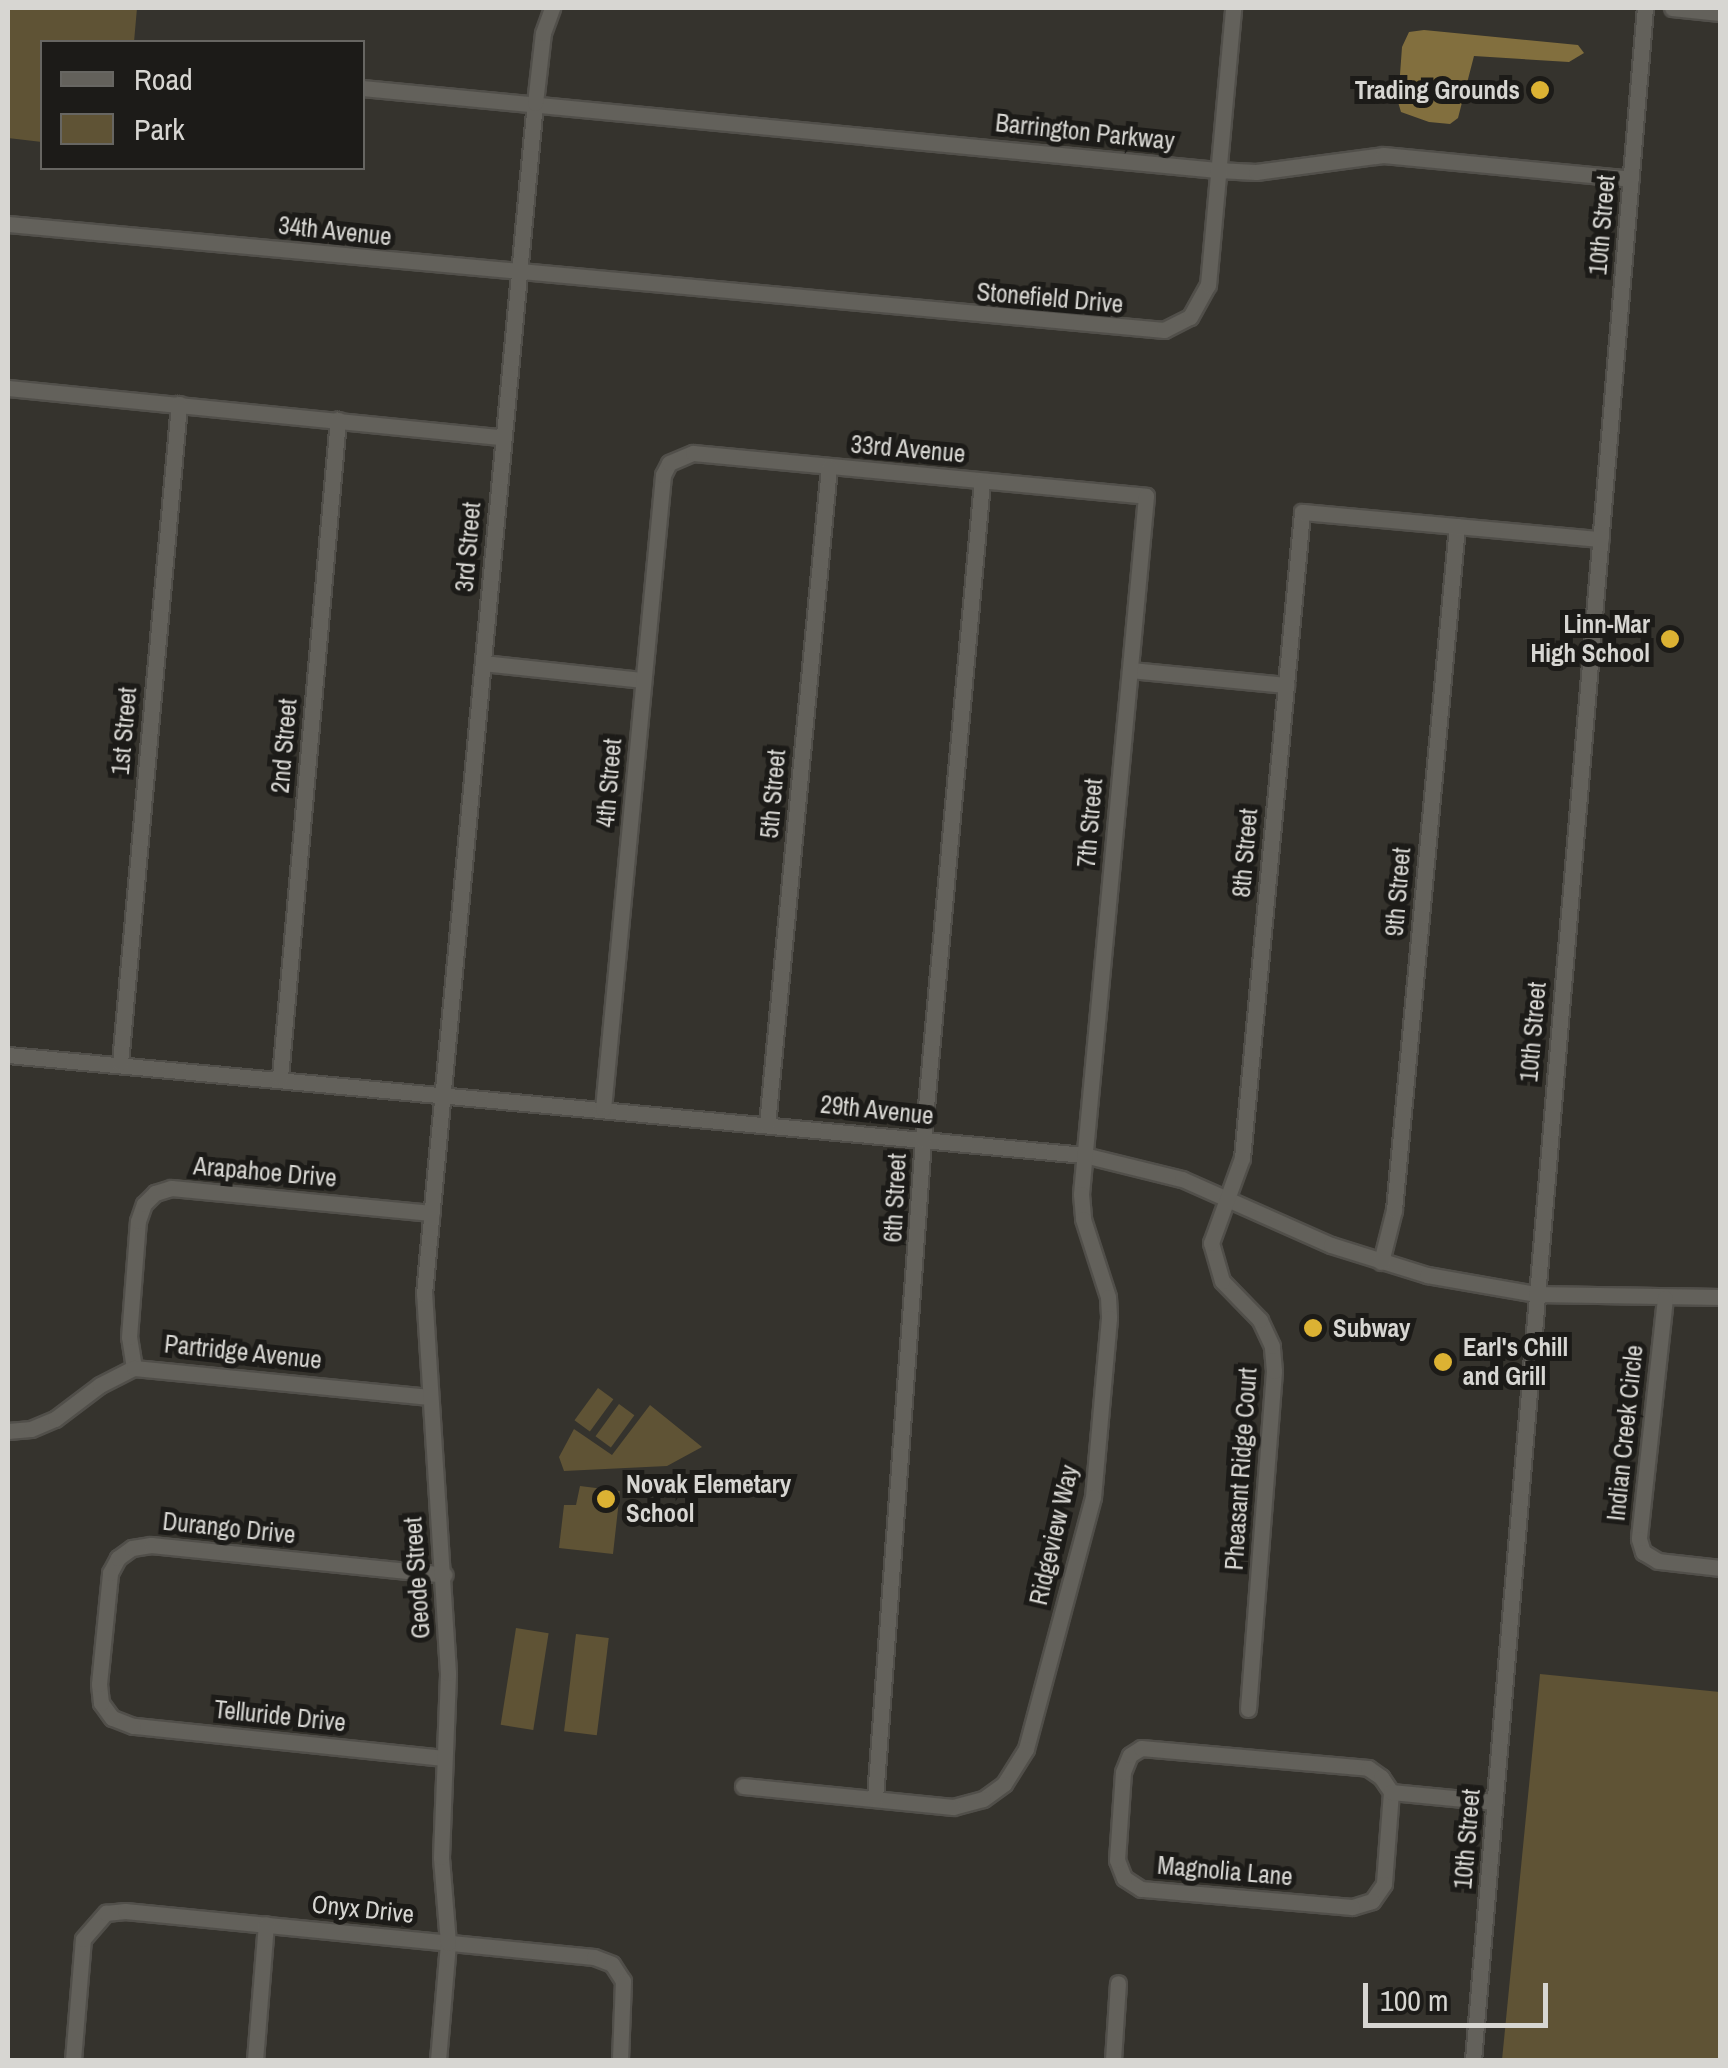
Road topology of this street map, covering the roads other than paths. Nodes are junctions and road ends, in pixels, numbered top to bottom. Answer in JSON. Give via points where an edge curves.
{"nodes":[{"id":1,"x":552,"y":8,"type":"edge"},
{"id":2,"x":1233,"y":8,"type":"edge"},
{"id":3,"x":1645,"y":8,"type":"edge"},
{"id":4,"x":1672,"y":8,"type":"edge"},
{"id":5,"x":1720,"y":13,"type":"edge"},
{"id":6,"x":365,"y":88,"type":"edge"},
{"id":7,"x":535,"y":103,"type":"junction"},
{"id":8,"x":1217,"y":170,"type":"junction"},
{"id":9,"x":1631,"y":180,"type":"junction"},
{"id":10,"x":8,"y":224,"type":"edge"},
{"id":11,"x":519,"y":274,"type":"junction"},
{"id":12,"x":588,"y":281,"type":"joint"},
{"id":13,"x":8,"y":388,"type":"edge"},
{"id":14,"x":179,"y":404,"type":"junction"},
{"id":15,"x":338,"y":420,"type":"junction"},
{"id":16,"x":503,"y":436,"type":"junction"},
{"id":17,"x":669,"y":462,"type":"joint"},
{"id":18,"x":829,"y":467,"type":"junction"},
{"id":19,"x":982,"y":481,"type":"junction"},
{"id":20,"x":1146,"y":496,"type":"joint"},
{"id":21,"x":1457,"y":526,"type":"junction"},
{"id":22,"x":1601,"y":540,"type":"junction"},
{"id":23,"x":483,"y":663,"type":"junction"},
{"id":24,"x":1130,"y":670,"type":"junction"},
{"id":25,"x":643,"y":680,"type":"junction"},
{"id":26,"x":1286,"y":685,"type":"junction"},
{"id":27,"x":8,"y":1055,"type":"edge"},
{"id":28,"x":120,"y":1063,"type":"junction"},
{"id":29,"x":280,"y":1077,"type":"junction"},
{"id":30,"x":443,"y":1093,"type":"junction"},
{"id":31,"x":603,"y":1109,"type":"junction"},
{"id":32,"x":767,"y":1125,"type":"junction"},
{"id":33,"x":922,"y":1140,"type":"junction"},
{"id":34,"x":1084,"y":1155,"type":"junction"},
{"id":35,"x":1230,"y":1198,"type":"junction"},
{"id":36,"x":432,"y":1213,"type":"junction"},
{"id":37,"x":1381,"y":1262,"type":"junction"},
{"id":38,"x":1536,"y":1294,"type":"junction"},
{"id":39,"x":1720,"y":1296,"type":"edge"},
{"id":40,"x":1665,"y":1298,"type":"junction"},
{"id":41,"x":134,"y":1368,"type":"junction"},
{"id":42,"x":430,"y":1397,"type":"junction"},
{"id":43,"x":8,"y":1431,"type":"edge"},
{"id":44,"x":1720,"y":1568,"type":"edge"},
{"id":45,"x":444,"y":1575,"type":"junction"},
{"id":46,"x":1248,"y":1709,"type":"dead end"},
{"id":47,"x":112,"y":1718,"type":"joint"},
{"id":48,"x":444,"y":1758,"type":"junction"},
{"id":49,"x":744,"y":1786,"type":"dead end"},
{"id":50,"x":1391,"y":1792,"type":"junction"},
{"id":51,"x":875,"y":1798,"type":"junction"},
{"id":52,"x":1495,"y":1802,"type":"junction"},
{"id":53,"x":266,"y":1924,"type":"junction"},
{"id":54,"x":448,"y":1943,"type":"junction"},
{"id":55,"x":1118,"y":1984,"type":"dead end"},
{"id":56,"x":73,"y":2060,"type":"edge"},
{"id":57,"x":255,"y":2060,"type":"edge"},
{"id":58,"x":438,"y":2060,"type":"edge"},
{"id":59,"x":620,"y":2060,"type":"edge"},
{"id":60,"x":1113,"y":2060,"type":"edge"},
{"id":61,"x":1473,"y":2060,"type":"edge"}],
"edges":[{"from":1,"to":7,"type":"street","name":"3rd Street"},
{"from":2,"to":8,"type":"street","name":"Stonefield Drive"},
{"from":3,"to":9,"type":"street","name":"10th Street"},
{"from":4,"to":5,"type":"street"},
{"from":6,"to":7,"type":"street","name":"Barrington Parkway"},
{"from":7,"to":8,"type":"street","name":"Barrington Parkway"},
{"from":7,"to":11,"type":"street","name":"3rd Street"},
{"from":8,"to":9,"type":"street","name":"Barrington Parkway","via":[[1256,172],[1383,155]]},
{"from":8,"to":12,"type":"street","name":"Stonefield Drive","via":[[1208,285],[1190,317],[1164,330]]},
{"from":9,"to":22,"type":"street","name":"10th Street"},
{"from":10,"to":11,"type":"street","name":"34th Avenue"},
{"from":11,"to":12,"type":"street","name":"34th Avenue"},
{"from":11,"to":16,"type":"street","name":"3rd Street"},
{"from":13,"to":14,"type":"street"},
{"from":14,"to":15,"type":"street"},
{"from":14,"to":28,"type":"street","name":"1st Street"},
{"from":15,"to":16,"type":"street"},
{"from":15,"to":29,"type":"street","name":"2nd Street"},
{"from":16,"to":23,"type":"street","name":"3rd Street"},
{"from":17,"to":18,"type":"street","name":"33rd Avenue","via":[[693,452]]},
{"from":17,"to":25,"type":"street","name":"4th Street"},
{"from":18,"to":19,"type":"street","name":"33rd Avenue"},
{"from":18,"to":32,"type":"street","name":"5th Street"},
{"from":19,"to":20,"type":"street","name":"33rd Avenue"},
{"from":19,"to":33,"type":"street","name":"6th Street"},
{"from":20,"to":24,"type":"street","name":"7th Street"},
{"from":21,"to":22,"type":"street"},
{"from":21,"to":26,"type":"street","name":"8th Street","via":[[1302,512]]},
{"from":21,"to":37,"type":"street","name":"9th Street","via":[[1394,1210]]},
{"from":22,"to":38,"type":"street","name":"10th Street"},
{"from":23,"to":25,"type":"street"},
{"from":23,"to":30,"type":"street","name":"3rd Street"},
{"from":24,"to":26,"type":"street"},
{"from":24,"to":34,"type":"street","name":"7th Street"},
{"from":25,"to":31,"type":"street","name":"4th Street"},
{"from":26,"to":35,"type":"street","name":"8th Street","via":[[1242,1158]]},
{"from":27,"to":28,"type":"street","name":"29th Avenue"},
{"from":28,"to":29,"type":"street","name":"29th Avenue"},
{"from":29,"to":30,"type":"street","name":"29th Avenue"},
{"from":30,"to":31,"type":"street","name":"29th Avenue"},
{"from":30,"to":36,"type":"street","name":"Geode Street"},
{"from":31,"to":32,"type":"street","name":"29th Avenue"},
{"from":32,"to":33,"type":"street","name":"29th Avenue"},
{"from":33,"to":34,"type":"street","name":"29th Avenue"},
{"from":33,"to":51,"type":"street","name":"6th Street"},
{"from":34,"to":35,"type":"street","name":"29th Avenue"},
{"from":34,"to":51,"type":"street","name":"Ridgeview Way","via":[[1083,1219],[1110,1318],[1093,1497],[1026,1749],[1004,1784],[983,1799],[953,1807]]},
{"from":35,"to":37,"type":"street","name":"29th Avenue"},
{"from":35,"to":46,"type":"street","name":"Pheasant Ridge Court","via":[[1210,1243],[1213,1262],[1260,1320],[1274,1371]]},
{"from":36,"to":41,"type":"street","name":"Arapahoe Drive","via":[[171,1188],[155,1194],[138,1221],[129,1337]]},
{"from":36,"to":42,"type":"street","name":"Geode Street","via":[[424,1294]]},
{"from":37,"to":38,"type":"street","name":"29th Avenue"},
{"from":38,"to":40,"type":"street","name":"29th Avenue"},
{"from":38,"to":52,"type":"street","name":"10th Street"},
{"from":39,"to":40,"type":"street","name":"29th Avenue"},
{"from":40,"to":44,"type":"street","name":"Indian Creek Circle","via":[[1639,1539],[1643,1552],[1658,1561]]},
{"from":41,"to":42,"type":"street","name":"Partridge Avenue"},
{"from":41,"to":43,"type":"street","name":"Partridge Avenue","via":[[56,1418]]},
{"from":42,"to":45,"type":"street","name":"Geode Street"},
{"from":45,"to":47,"type":"street","name":"Durango Drive","via":[[132,1548],[110,1574],[99,1684]]},
{"from":45,"to":48,"type":"street","name":"Geode Street"},
{"from":47,"to":48,"type":"street","name":"Telluride Drive","via":[[132,1726]]},
{"from":48,"to":54,"type":"street","name":"Geode Street","via":[[441,1857]]},
{"from":49,"to":51,"type":"street","name":"Ridgeview Way"},
{"from":50,"to":50,"type":"street","name":"Magnolia Lane","via":[[1368,1768],[1141,1748],[1123,1772],[1117,1860],[1124,1878],[1141,1890],[1352,1907],[1372,1900],[1384,1884]]},
{"from":50,"to":52,"type":"street","name":"Magnolia Lane"},
{"from":52,"to":61,"type":"street","name":"10th Street"},
{"from":53,"to":54,"type":"street","name":"Onyx Drive"},
{"from":53,"to":56,"type":"street","name":"Onyx Drive","via":[[106,1914],[83,1939]]},
{"from":53,"to":57,"type":"street"},
{"from":54,"to":58,"type":"street","name":"Geode Street"},
{"from":54,"to":59,"type":"street","name":"Onyx Drive","via":[[612,1964],[623,1981]]},
{"from":55,"to":60,"type":"street"}]}
